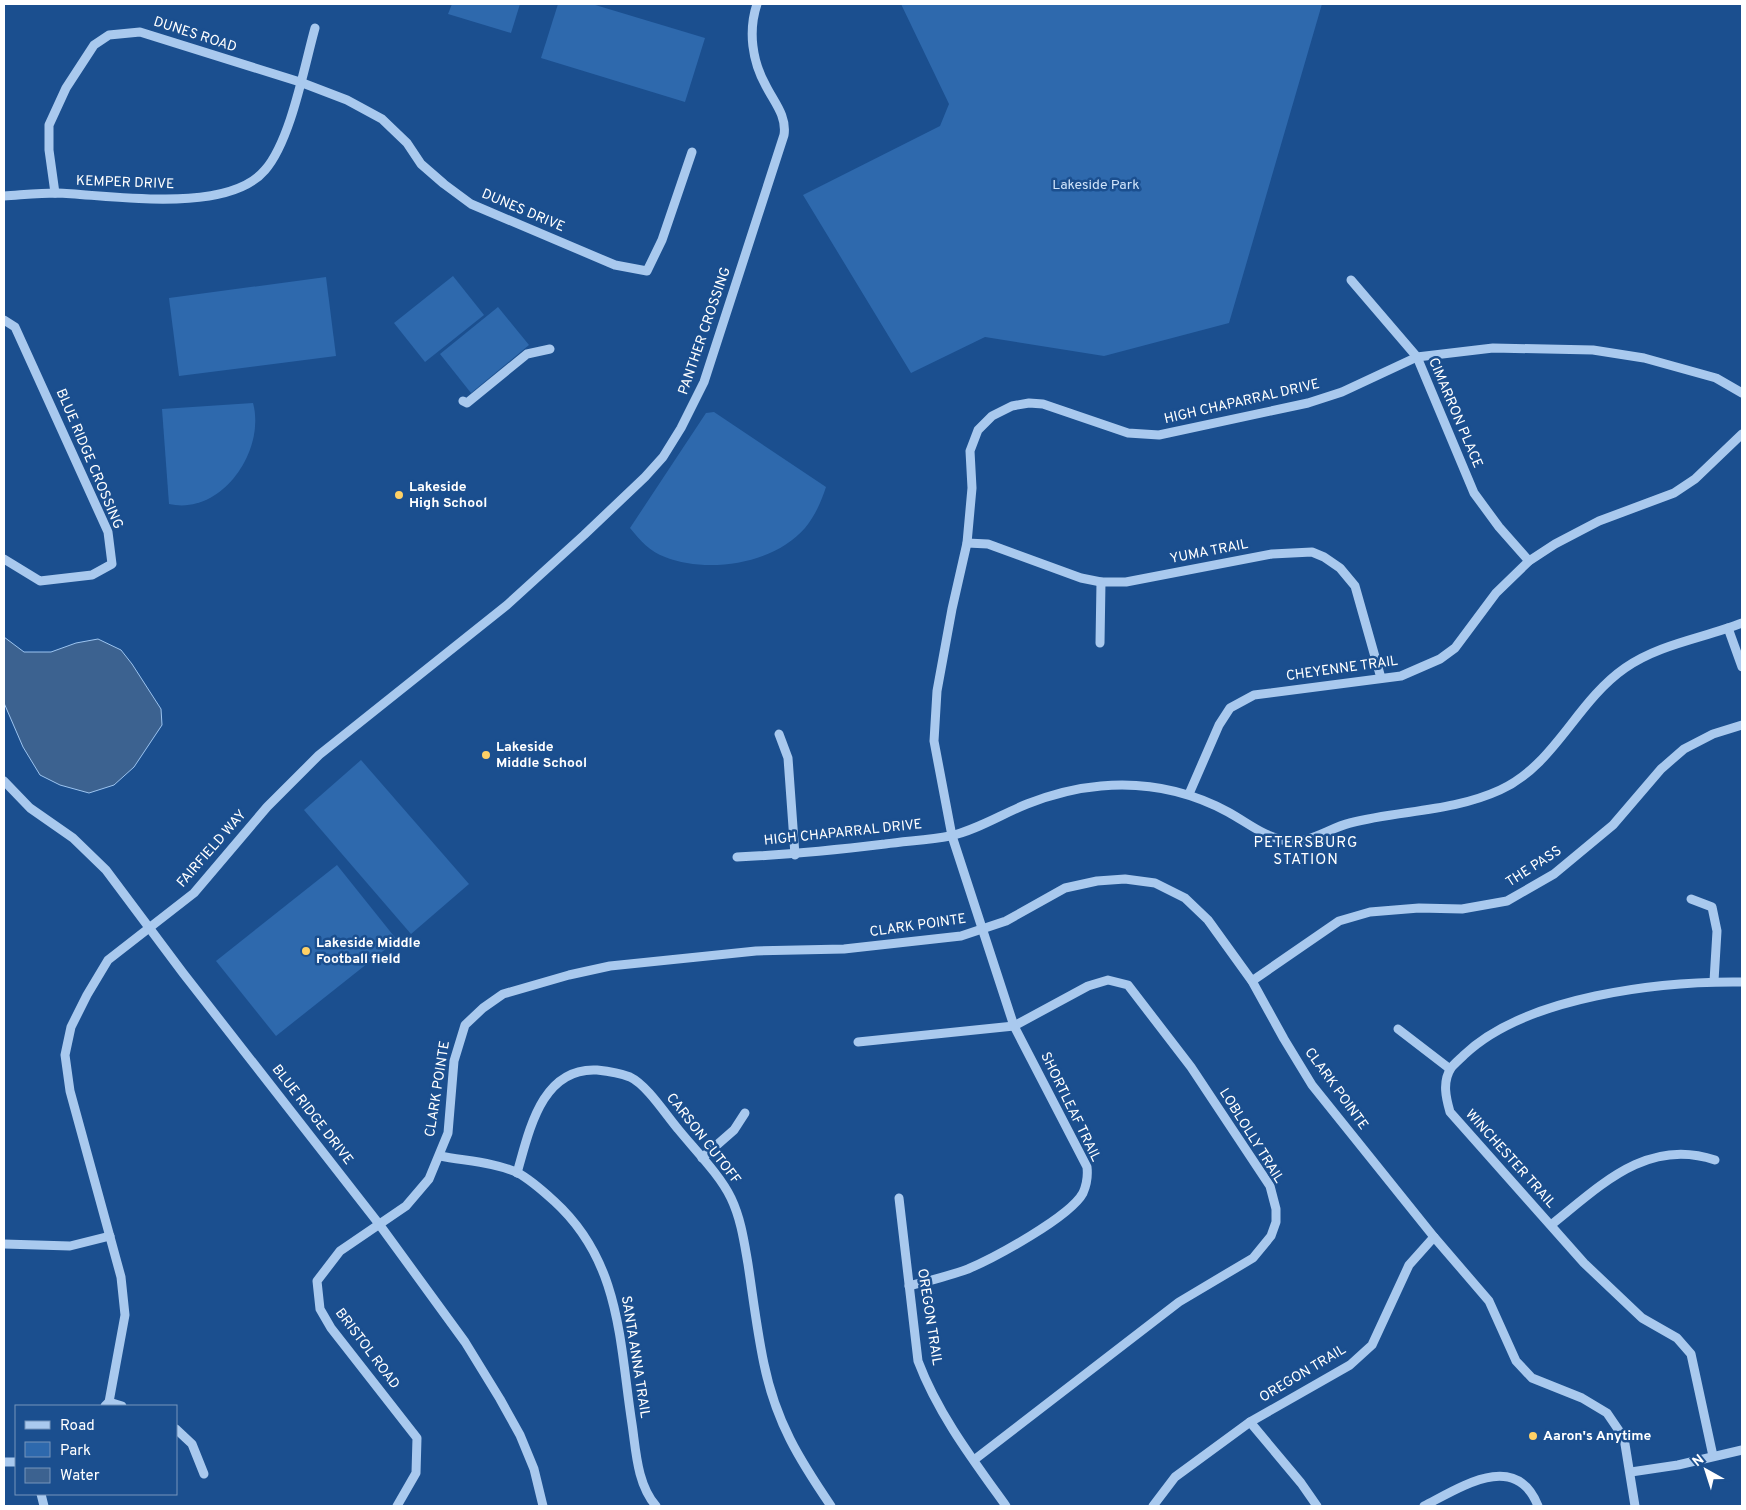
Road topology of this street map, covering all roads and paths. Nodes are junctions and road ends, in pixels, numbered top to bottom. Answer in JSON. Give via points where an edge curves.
{"nodes":[{"id":1,"x":757,"y":4,"type":"edge"},
{"id":2,"x":315,"y":28,"type":"dead end"},
{"id":3,"x":300,"y":82,"type":"junction"},
{"id":4,"x":692,"y":152,"type":"dead end"},
{"id":5,"x":55,"y":193,"type":"junction"},
{"id":6,"x":4,"y":196,"type":"edge"},
{"id":7,"x":1351,"y":280,"type":"dead end"},
{"id":8,"x":4,"y":320,"type":"edge"},
{"id":9,"x":550,"y":349,"type":"dead end"},
{"id":10,"x":1417,"y":357,"type":"junction"},
{"id":11,"x":1742,"y":393,"type":"edge"},
{"id":12,"x":463,"y":401,"type":"dead end"},
{"id":13,"x":1742,"y":434,"type":"edge"},
{"id":14,"x":967,"y":543,"type":"junction"},
{"id":15,"x":4,"y":560,"type":"edge"},
{"id":16,"x":1529,"y":561,"type":"junction"},
{"id":17,"x":1101,"y":582,"type":"junction"},
{"id":18,"x":507,"y":605,"type":"joint"},
{"id":19,"x":1742,"y":623,"type":"edge"},
{"id":20,"x":1728,"y":628,"type":"junction"},
{"id":21,"x":1100,"y":643,"type":"dead end"},
{"id":22,"x":1742,"y":667,"type":"edge"},
{"id":23,"x":1381,"y":678,"type":"junction"},
{"id":24,"x":1742,"y":725,"type":"edge"},
{"id":25,"x":779,"y":734,"type":"dead end"},
{"id":26,"x":4,"y":781,"type":"edge"},
{"id":27,"x":1189,"y":794,"type":"junction"},
{"id":28,"x":952,"y":836,"type":"junction"},
{"id":29,"x":795,"y":855,"type":"junction"},
{"id":30,"x":737,"y":857,"type":"dead end"},
{"id":31,"x":1691,"y":899,"type":"dead end"},
{"id":32,"x":150,"y":927,"type":"junction"},
{"id":33,"x":984,"y":930,"type":"junction"},
{"id":34,"x":1252,"y":981,"type":"junction"},
{"id":35,"x":1714,"y":981,"type":"junction"},
{"id":36,"x":1742,"y":982,"type":"edge"},
{"id":37,"x":1014,"y":1026,"type":"junction"},
{"id":38,"x":1398,"y":1029,"type":"dead end"},
{"id":39,"x":858,"y":1042,"type":"dead end"},
{"id":40,"x":1450,"y":1069,"type":"junction"},
{"id":41,"x":745,"y":1113,"type":"dead end"},
{"id":42,"x":440,"y":1156,"type":"junction"},
{"id":43,"x":702,"y":1158,"type":"junction"},
{"id":44,"x":1715,"y":1160,"type":"dead end"},
{"id":45,"x":517,"y":1173,"type":"junction"},
{"id":46,"x":899,"y":1198,"type":"dead end"},
{"id":47,"x":379,"y":1224,"type":"junction"},
{"id":48,"x":1551,"y":1225,"type":"junction"},
{"id":49,"x":110,"y":1236,"type":"junction"},
{"id":50,"x":1434,"y":1237,"type":"junction"},
{"id":51,"x":4,"y":1244,"type":"edge"},
{"id":52,"x":908,"y":1286,"type":"junction"},
{"id":53,"x":107,"y":1404,"type":"edge"},
{"id":54,"x":1250,"y":1422,"type":"junction"},
{"id":55,"x":178,"y":1431,"type":"edge"},
{"id":56,"x":1742,"y":1450,"type":"edge"},
{"id":57,"x":1713,"y":1456,"type":"junction"},
{"id":58,"x":974,"y":1460,"type":"junction"},
{"id":59,"x":1630,"y":1472,"type":"junction"},
{"id":60,"x":204,"y":1474,"type":"dead end"},
{"id":61,"x":397,"y":1506,"type":"edge"},
{"id":62,"x":543,"y":1506,"type":"edge"},
{"id":63,"x":656,"y":1506,"type":"edge"},
{"id":64,"x":831,"y":1506,"type":"edge"},
{"id":65,"x":1006,"y":1506,"type":"edge"},
{"id":66,"x":1153,"y":1506,"type":"edge"},
{"id":67,"x":1317,"y":1506,"type":"edge"},
{"id":68,"x":1424,"y":1506,"type":"edge"},
{"id":69,"x":1538,"y":1506,"type":"edge"},
{"id":70,"x":1635,"y":1506,"type":"edge"}],
"edges":[{"from":1,"to":18,"type":"street","name":"PANTHER CROSSING","via":[[752,43],[758,69],[783,118],[784,135],[704,382],[663,457]]},
{"from":2,"to":3,"type":"street","name":"KEMPER DRIVE"},
{"from":3,"to":4,"type":"street","name":"DUNES DRIVE","via":[[347,100],[382,119],[407,143],[421,164],[471,204],[592,256],[646,271],[662,240]]},
{"from":3,"to":5,"type":"street","name":"KEMPER DRIVE","via":[[289,124],[266,170],[245,186],[226,194],[168,200]]},
{"from":3,"to":5,"type":"street","name":"DUNES ROAD","via":[[140,32],[109,34],[82,61],[49,125],[48,150]]},
{"from":5,"to":6,"type":"street","name":"KEMPER DRIVE"},
{"from":7,"to":10,"type":"street","name":"CIMARRON PLACE"},
{"from":8,"to":15,"type":"street","name":"BLUE RIDGE CROSSING","via":[[15,327],[108,532],[112,564],[92,574],[40,581]]},
{"from":9,"to":12,"type":"street","via":[[527,354],[467,403]]},
{"from":10,"to":11,"type":"street","name":"HIGH CHAPARRAL DRIVE","via":[[1493,348],[1593,350],[1644,358],[1708,376]]},
{"from":10,"to":14,"type":"street","name":"HIGH CHAPARRAL DRIVE","via":[[1342,392],[1308,403],[1159,435],[1128,433],[1043,404],[1012,406],[992,416],[978,430],[970,450],[972,488]]},
{"from":10,"to":16,"type":"street","name":"CIMARRON PLACE","via":[[1474,492]]},
{"from":13,"to":16,"type":"street","name":"CHEYENNE TRAIL","via":[[1695,479],[1674,493],[1599,521]]},
{"from":14,"to":17,"type":"street","name":"YUMA TRAIL","via":[[988,544],[1081,578]]},
{"from":14,"to":28,"type":"street","name":"HIGH CHAPARRAL DRIVE","via":[[937,691],[934,741]]},
{"from":16,"to":23,"type":"street","name":"CHEYENNE TRAIL","via":[[1496,593],[1455,648],[1440,660],[1400,676]]},
{"from":17,"to":21,"type":"street"},
{"from":17,"to":23,"type":"street","name":"YUMA TRAIL","via":[[1126,582],[1272,554],[1312,552],[1340,568],[1355,586]]},
{"from":18,"to":32,"type":"street","name":"FAIRFIELD WAY","via":[[318,755],[267,807],[194,893]]},
{"from":19,"to":20,"type":"street","name":"HIGH CHAPARRAL DRIVE"},
{"from":20,"to":22,"type":"street"},
{"from":20,"to":27,"type":"street","name":"HIGH CHAPARRAL DRIVE","via":[[1658,651],[1625,668],[1597,692],[1532,769],[1500,790],[1453,807],[1348,823],[1315,838],[1290,842],[1257,831],[1228,812]]},
{"from":23,"to":27,"type":"street","name":"CHEYENNE TRAIL","via":[[1254,695],[1230,708],[1219,725]]},
{"from":24,"to":34,"type":"street","name":"THE PASS","via":[[1713,734],[1684,749],[1661,769],[1613,825],[1554,874],[1507,901],[1462,909],[1370,912],[1339,921]]},
{"from":25,"to":29,"type":"street","via":[[788,758]]},
{"from":26,"to":32,"type":"street","name":"BLUE RIDGE DRIVE","via":[[30,808],[73,838],[106,870]]},
{"from":27,"to":28,"type":"street","name":"HIGH CHAPARRAL DRIVE","via":[[1133,784],[1064,792]]},
{"from":28,"to":29,"type":"street","name":"HIGH CHAPARRAL DRIVE"},
{"from":28,"to":33,"type":"street","name":"HIGH CHAPARRAL DRIVE"},
{"from":29,"to":30,"type":"street","name":"HIGH CHAPARRAL DRIVE"},
{"from":31,"to":35,"type":"street","via":[[1712,907],[1717,931]]},
{"from":32,"to":47,"type":"street","name":"BLUE RIDGE DRIVE"},
{"from":32,"to":49,"type":"street","name":"FAIRFIELD WAY","via":[[108,960],[71,1027],[65,1055],[70,1091]]},
{"from":33,"to":34,"type":"street","name":"CLARK POINTE","via":[[1066,888],[1097,880],[1126,879],[1154,883],[1185,898],[1208,920]]},
{"from":33,"to":37,"type":"street","name":"SHORTLEAF TRAIL"},
{"from":33,"to":42,"type":"street","name":"CLARK POINTE","via":[[930,940],[844,949],[756,951],[610,966],[569,974],[503,994],[465,1025],[458,1044],[448,1133]]},
{"from":34,"to":50,"type":"street","name":"CLARK POINTE","via":[[1312,1085]]},
{"from":35,"to":36,"type":"street"},
{"from":35,"to":40,"type":"street","via":[[1642,988],[1564,1003],[1489,1036]]},
{"from":37,"to":39,"type":"street","name":"LOBLOLLY TRAIL"},
{"from":37,"to":52,"type":"street","name":"SHORTLEAF TRAIL","via":[[1087,1167],[1088,1179],[1082,1194],[1063,1212],[1000,1253],[968,1269]]},
{"from":37,"to":58,"type":"street","name":"LOBLOLLY TRAIL","via":[[1088,986],[1108,980],[1128,985],[1191,1067],[1270,1186],[1276,1222],[1271,1236],[1253,1258],[1179,1302]]},
{"from":38,"to":40,"type":"street"},
{"from":40,"to":48,"type":"street","name":"WINCHESTER TRAIL","via":[[1444,1092],[1450,1112]]},
{"from":41,"to":43,"type":"street","via":[[734,1130]]},
{"from":42,"to":45,"type":"street","name":"SANTA ANNA TRAIL"},
{"from":42,"to":47,"type":"street","name":"CLARK POINTE","via":[[419,1193]]},
{"from":43,"to":45,"type":"street","name":"CARSON CUTOFF","via":[[647,1091],[631,1077],[590,1070],[571,1074],[552,1087],[540,1105]]},
{"from":43,"to":64,"type":"street","name":"CARSON CUTOFF","via":[[731,1197],[741,1224],[764,1365],[779,1420],[804,1467]]},
{"from":44,"to":48,"type":"street","via":[[1700,1154],[1677,1154],[1644,1160],[1616,1173]]},
{"from":45,"to":63,"type":"street","name":"SANTA ANNA TRAIL","via":[[539,1187],[564,1210],[586,1237],[603,1268],[613,1300],[640,1474]]},
{"from":46,"to":52,"type":"street","name":"OREGON TRAIL"},
{"from":47,"to":61,"type":"street","name":"BRISTOL ROAD","via":[[340,1252],[317,1281],[320,1309],[332,1328],[418,1438],[416,1473]]},
{"from":47,"to":62,"type":"street","name":"BLUE RIDGE DRIVE","via":[[465,1342],[500,1399],[520,1435],[534,1470]]},
{"from":48,"to":57,"type":"street","name":"WINCHESTER TRAIL","via":[[1584,1263],[1642,1318],[1677,1338],[1690,1354]]},
{"from":49,"to":51,"type":"street","via":[[70,1246]]},
{"from":49,"to":53,"type":"street","name":"FAIRFIELD WAY","via":[[121,1277],[125,1315]]},
{"from":50,"to":54,"type":"street","name":"OREGON TRAIL","via":[[1409,1265],[1372,1345],[1350,1365]]},
{"from":50,"to":59,"type":"street","name":"CLARK POINTE","via":[[1489,1301],[1516,1360],[1532,1378],[1582,1398],[1607,1413],[1624,1438]]},
{"from":52,"to":58,"type":"street","name":"OREGON TRAIL","via":[[918,1361],[927,1386]]},
{"from":54,"to":66,"type":"street","name":"OREGON TRAIL","via":[[1175,1477]]},
{"from":54,"to":67,"type":"street"},
{"from":55,"to":60,"type":"street","via":[[192,1444]]},
{"from":56,"to":57,"type":"street"},
{"from":57,"to":59,"type":"street"},
{"from":58,"to":65,"type":"street","name":"OREGON TRAIL"},
{"from":59,"to":70,"type":"street","name":"CLARK POINTE"},
{"from":68,"to":69,"type":"street","via":[[1470,1482],[1500,1476],[1525,1484]]}]}
